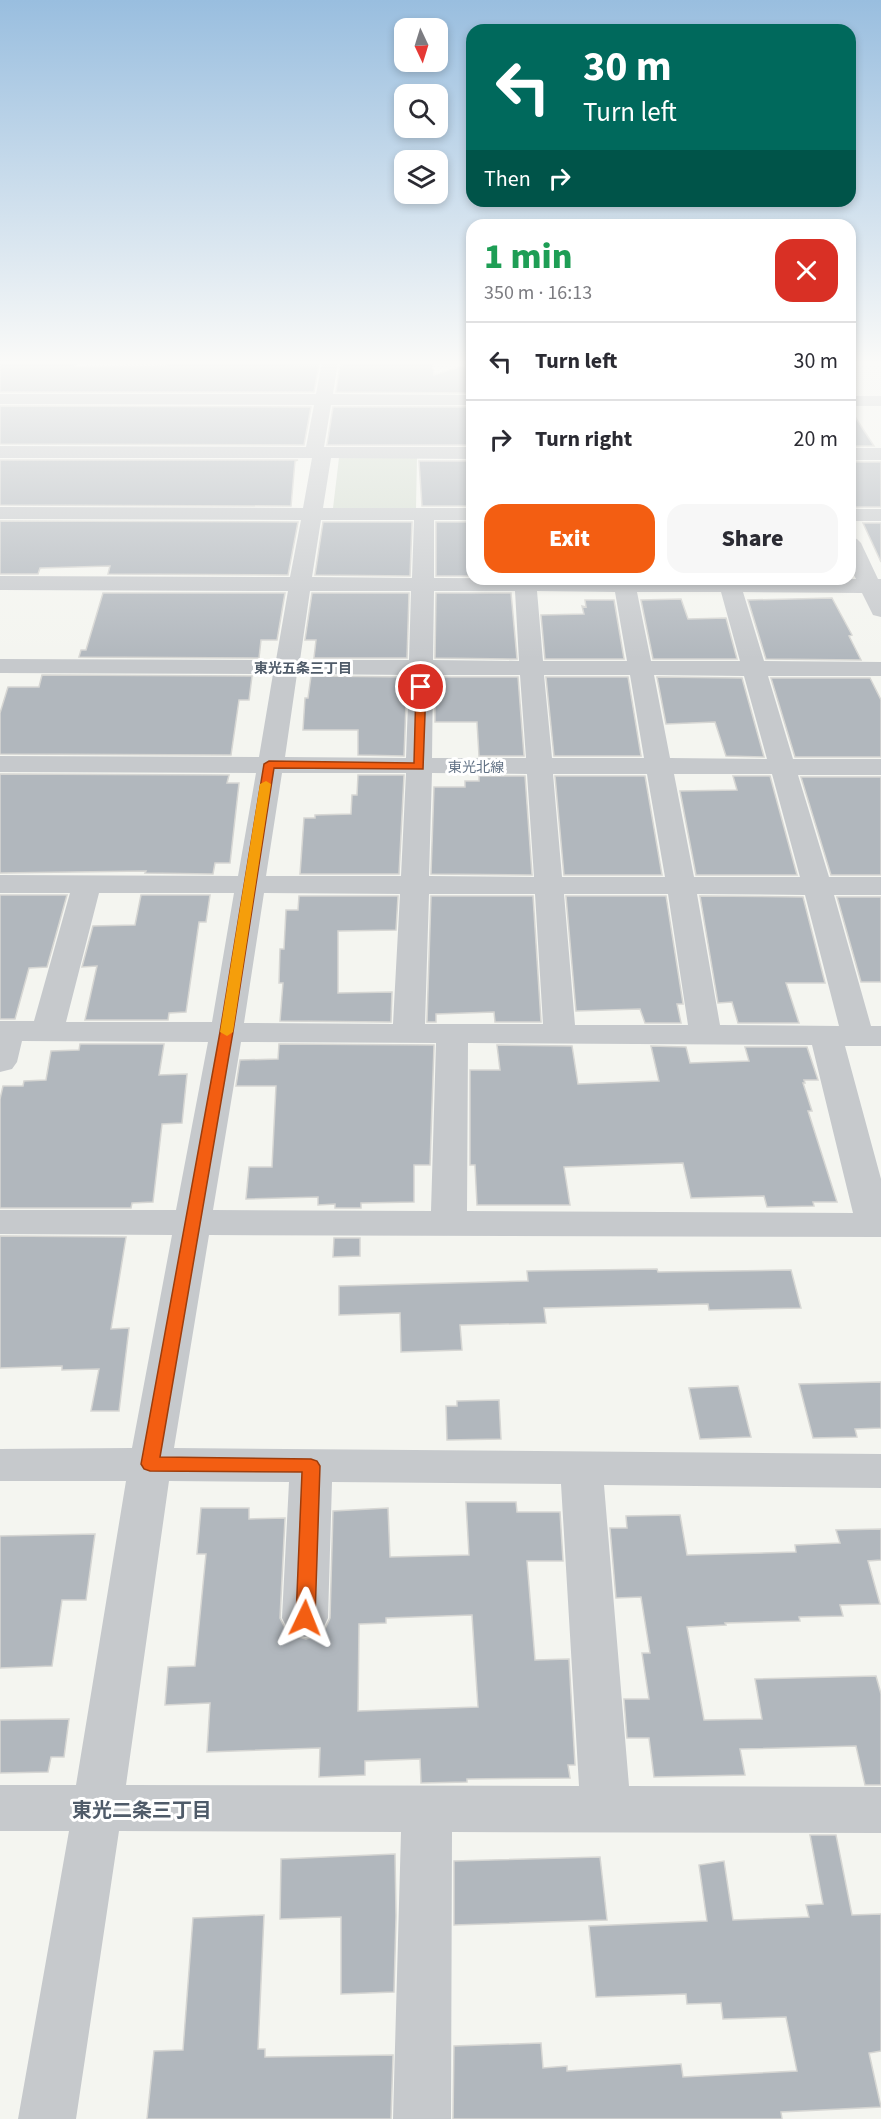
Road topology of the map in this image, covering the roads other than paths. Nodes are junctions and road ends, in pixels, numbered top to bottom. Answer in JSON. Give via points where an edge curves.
{"nodes":[{"id":1,"x":317,"y":461,"type":"edge"},
{"id":2,"x":0,"y":513,"type":"edge"},
{"id":3,"x":310,"y":514,"type":"junction"},
{"id":4,"x":424,"y":514,"type":"junction"},
{"id":5,"x":466,"y":514,"type":"edge"},
{"id":6,"x":856,"y":515,"type":"edge"},
{"id":7,"x":881,"y":515,"type":"edge"},
{"id":8,"x":856,"y":553,"type":"edge"},
{"id":9,"x":0,"y":584,"type":"edge"},
{"id":10,"x":299,"y":584,"type":"junction"},
{"id":11,"x":466,"y":584,"type":"edge"},
{"id":12,"x":422,"y":585,"type":"junction"},
{"id":13,"x":526,"y":585,"type":"edge"},
{"id":14,"x":626,"y":585,"type":"edge"},
{"id":15,"x":730,"y":585,"type":"edge"},
{"id":16,"x":839,"y":585,"type":"edge"},
{"id":17,"x":876,"y":586,"type":"edge"},
{"id":18,"x":881,"y":610,"type":"edge"},
{"id":19,"x":0,"y":666,"type":"edge"},
{"id":20,"x":287,"y":667,"type":"junction"},
{"id":21,"x":421,"y":668,"type":"junction"},
{"id":22,"x":533,"y":668,"type":"junction"},
{"id":23,"x":641,"y":669,"type":"junction"},
{"id":24,"x":754,"y":669,"type":"junction"},
{"id":25,"x":881,"y":669,"type":"edge"},
{"id":26,"x":0,"y":764,"type":"edge"},
{"id":27,"x":269,"y":764,"type":"junction"},
{"id":28,"x":419,"y":767,"type":"junction"},
{"id":29,"x":540,"y":767,"type":"junction"},
{"id":30,"x":659,"y":767,"type":"junction"},
{"id":31,"x":782,"y":767,"type":"junction"},
{"id":32,"x":881,"y":767,"type":"edge"},
{"id":33,"x":0,"y":884,"type":"edge"},
{"id":34,"x":87,"y":884,"type":"junction"},
{"id":35,"x":250,"y":884,"type":"junction"},
{"id":36,"x":415,"y":884,"type":"junction"},
{"id":37,"x":548,"y":885,"type":"junction"},
{"id":38,"x":681,"y":885,"type":"junction"},
{"id":39,"x":817,"y":885,"type":"junction"},
{"id":40,"x":881,"y":886,"type":"edge"},
{"id":41,"x":47,"y":1032,"type":"junction"},
{"id":42,"x":226,"y":1032,"type":"junction"},
{"id":43,"x":409,"y":1033,"type":"junction"},
{"id":44,"x":452,"y":1033,"type":"junction"},
{"id":45,"x":560,"y":1033,"type":"junction"},
{"id":46,"x":706,"y":1035,"type":"junction"},
{"id":47,"x":855,"y":1036,"type":"edge"},
{"id":48,"x":3,"y":1041,"type":"edge"},
{"id":49,"x":0,"y":1222,"type":"edge"},
{"id":50,"x":192,"y":1223,"type":"junction"},
{"id":51,"x":448,"y":1224,"type":"junction"},
{"id":52,"x":878,"y":1225,"type":"edge"},
{"id":53,"x":150,"y":1464,"type":"junction"},
{"id":54,"x":0,"y":1466,"type":"edge"},
{"id":55,"x":311,"y":1466,"type":"junction"},
{"id":56,"x":581,"y":1468,"type":"junction"},
{"id":57,"x":881,"y":1471,"type":"edge"},
{"id":58,"x":305,"y":1618,"type":"dead end"},
{"id":59,"x":0,"y":1808,"type":"edge"},
{"id":60,"x":98,"y":1808,"type":"junction"},
{"id":61,"x":427,"y":1808,"type":"junction"},
{"id":62,"x":606,"y":1809,"type":"junction"},
{"id":63,"x":881,"y":1810,"type":"edge"},
{"id":64,"x":47,"y":2119,"type":"edge"},
{"id":65,"x":422,"y":2119,"type":"edge"}],
"edges":[{"from":1,"to":3,"type":"street"},
{"from":2,"to":3,"type":"street"},
{"from":3,"to":4,"type":"street"},
{"from":3,"to":10,"type":"street"},
{"from":4,"to":5,"type":"street"},
{"from":4,"to":12,"type":"street"},
{"from":6,"to":7,"type":"street"},
{"from":8,"to":17,"type":"street"},
{"from":9,"to":10,"type":"street"},
{"from":10,"to":12,"type":"street"},
{"from":10,"to":20,"type":"street"},
{"from":11,"to":12,"type":"street"},
{"from":12,"to":21,"type":"street"},
{"from":13,"to":22,"type":"street"},
{"from":14,"to":23,"type":"street"},
{"from":15,"to":24,"type":"street"},
{"from":16,"to":17,"type":"street"},
{"from":17,"to":18,"type":"street"},
{"from":19,"to":20,"type":"street"},
{"from":20,"to":21,"type":"street"},
{"from":20,"to":27,"type":"street"},
{"from":21,"to":22,"type":"street"},
{"from":21,"to":28,"type":"street"},
{"from":22,"to":23,"type":"street"},
{"from":22,"to":29,"type":"street"},
{"from":23,"to":24,"type":"street"},
{"from":23,"to":30,"type":"street"},
{"from":24,"to":25,"type":"street"},
{"from":24,"to":31,"type":"street"},
{"from":26,"to":27,"type":"street","name":"東光北線"},
{"from":27,"to":28,"type":"street","name":"東光北線"},
{"from":27,"to":35,"type":"street"},
{"from":28,"to":29,"type":"street","name":"東光北線"},
{"from":28,"to":36,"type":"street"},
{"from":29,"to":30,"type":"street","name":"東光北線"},
{"from":29,"to":37,"type":"street"},
{"from":30,"to":31,"type":"street","name":"東光北線"},
{"from":30,"to":38,"type":"street"},
{"from":31,"to":32,"type":"street","name":"東光北線"},
{"from":31,"to":39,"type":"street"},
{"from":33,"to":34,"type":"street"},
{"from":34,"to":35,"type":"street"},
{"from":34,"to":41,"type":"street"},
{"from":35,"to":36,"type":"street"},
{"from":35,"to":42,"type":"street"},
{"from":36,"to":37,"type":"street"},
{"from":36,"to":43,"type":"street"},
{"from":37,"to":38,"type":"street"},
{"from":37,"to":45,"type":"street"},
{"from":38,"to":39,"type":"street"},
{"from":38,"to":46,"type":"street"},
{"from":39,"to":40,"type":"street"},
{"from":39,"to":47,"type":"street"},
{"from":41,"to":42,"type":"street"},
{"from":41,"to":48,"type":"street"},
{"from":42,"to":43,"type":"street"},
{"from":42,"to":50,"type":"street"},
{"from":43,"to":44,"type":"street"},
{"from":44,"to":45,"type":"street"},
{"from":44,"to":51,"type":"street"},
{"from":45,"to":46,"type":"street"},
{"from":46,"to":47,"type":"street"},
{"from":47,"to":52,"type":"street"},
{"from":49,"to":50,"type":"street"},
{"from":50,"to":51,"type":"street"},
{"from":50,"to":53,"type":"street"},
{"from":51,"to":52,"type":"street"},
{"from":53,"to":54,"type":"street"},
{"from":53,"to":55,"type":"street"},
{"from":53,"to":60,"type":"street"},
{"from":55,"to":56,"type":"street"},
{"from":55,"to":58,"type":"street"},
{"from":56,"to":57,"type":"street"},
{"from":56,"to":62,"type":"street"},
{"from":59,"to":60,"type":"street"},
{"from":60,"to":61,"type":"street"},
{"from":60,"to":64,"type":"street"},
{"from":61,"to":62,"type":"street"},
{"from":61,"to":65,"type":"street"},
{"from":62,"to":63,"type":"street"}]}
